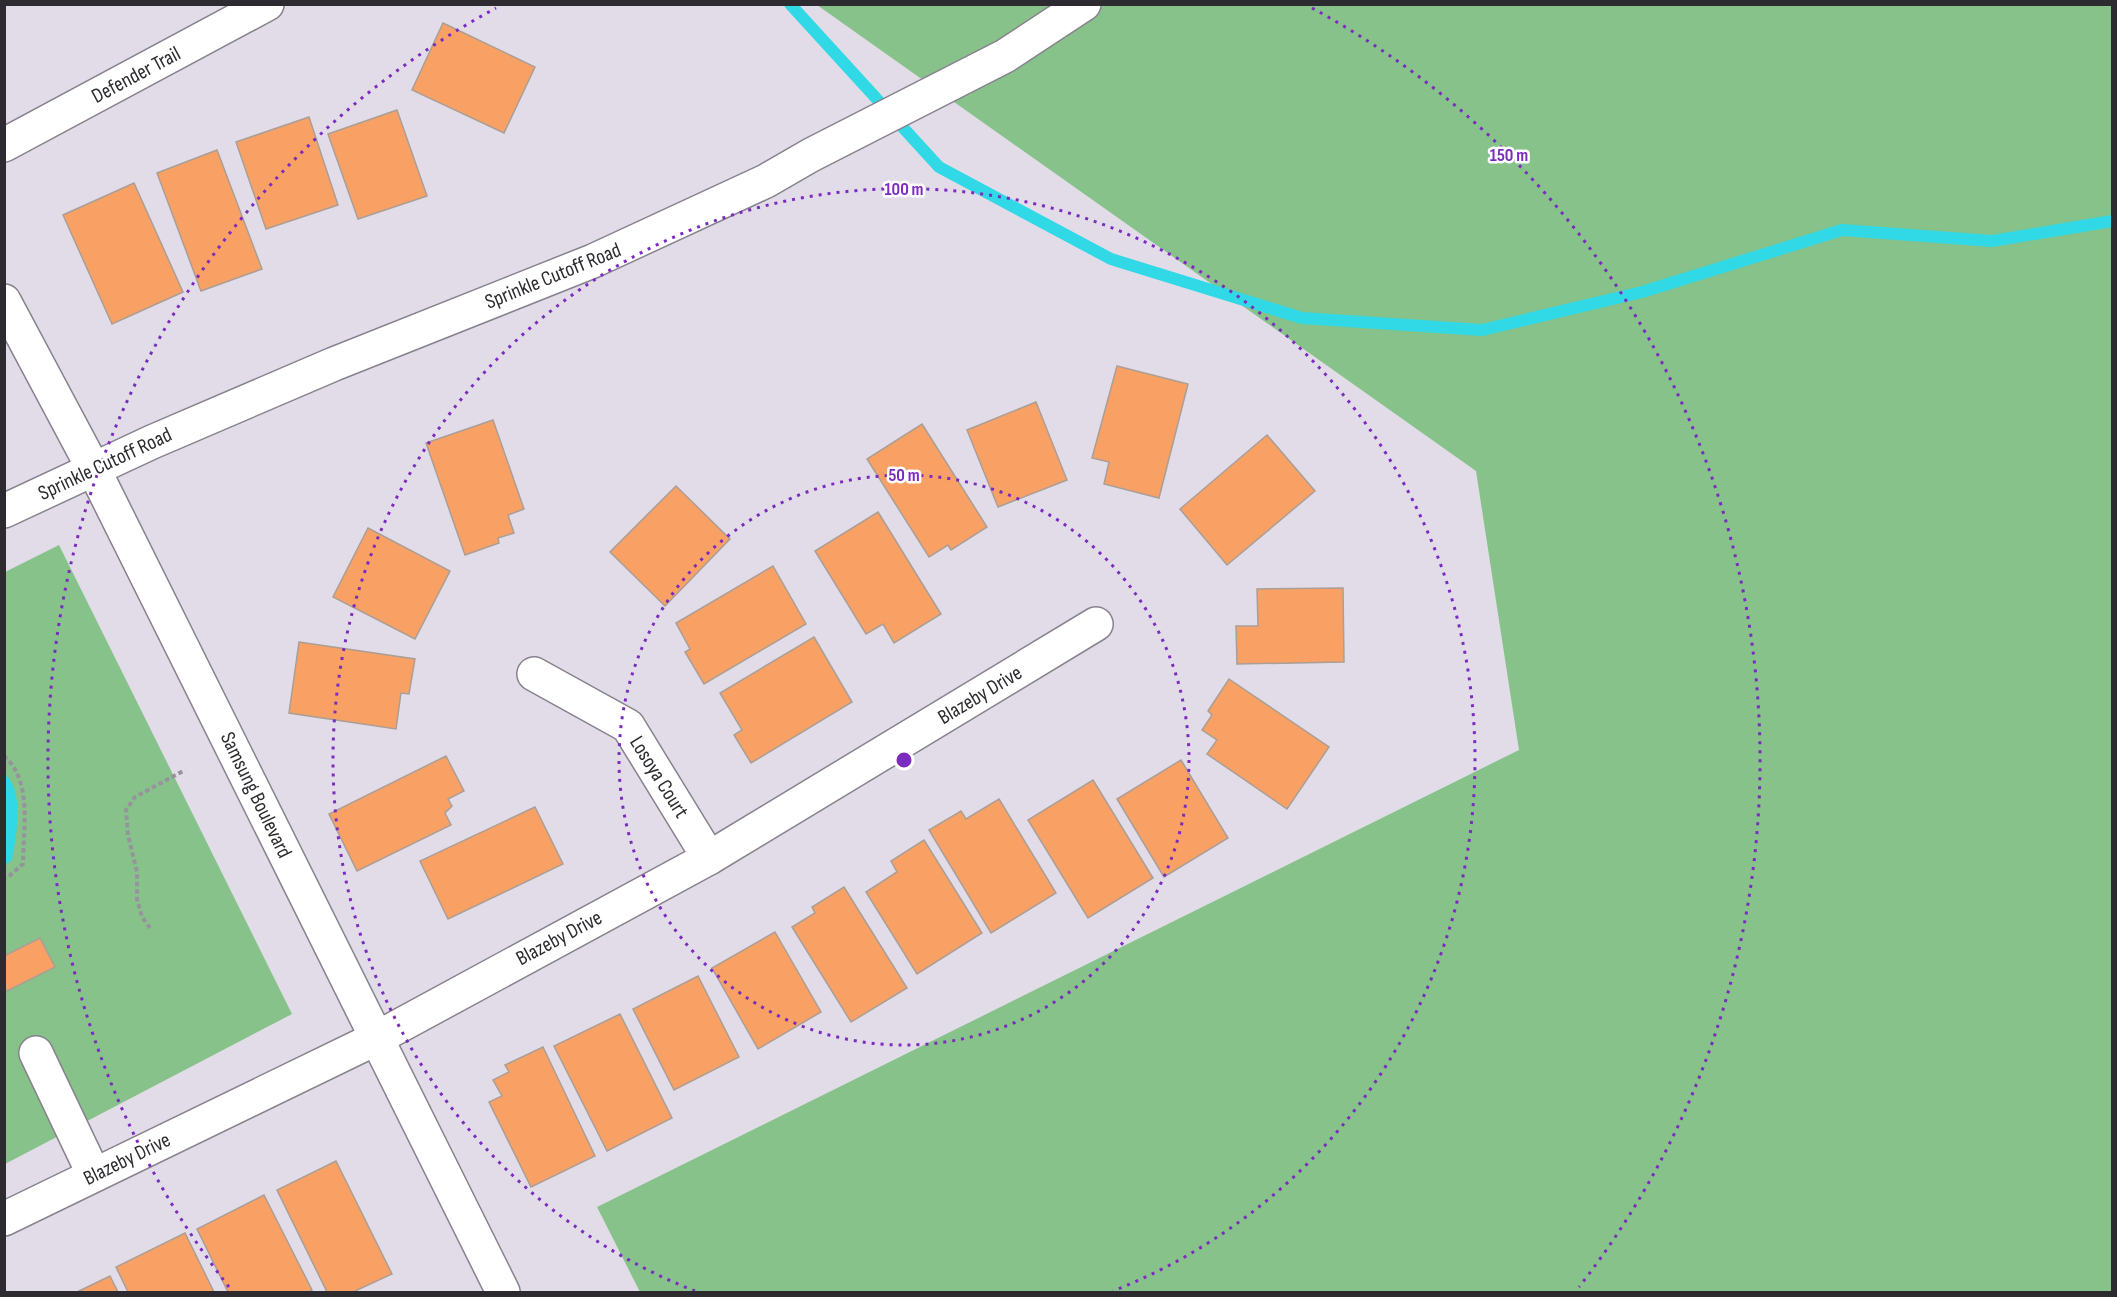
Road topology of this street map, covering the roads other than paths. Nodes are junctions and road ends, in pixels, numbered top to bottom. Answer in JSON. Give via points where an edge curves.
{"nodes":[{"id":1,"x":267,"y":4,"type":"edge"},
{"id":2,"x":1084,"y":4,"type":"edge"},
{"id":3,"x":4,"y":145,"type":"edge"},
{"id":4,"x":4,"y":301,"type":"edge"},
{"id":5,"x":93,"y":468,"type":"junction"},
{"id":6,"x":4,"y":511,"type":"edge"},
{"id":7,"x":1096,"y":624,"type":"dead end"},
{"id":8,"x":534,"y":674,"type":"dead end"},
{"id":9,"x":709,"y":858,"type":"junction"},
{"id":10,"x":376,"y":1038,"type":"junction"},
{"id":11,"x":36,"y":1053,"type":"dead end"},
{"id":12,"x":94,"y":1174,"type":"junction"},
{"id":13,"x":4,"y":1219,"type":"edge"},
{"id":14,"x":503,"y":1293,"type":"edge"}],
"edges":[{"from":1,"to":3,"type":"street","name":"Defender Trail"},
{"from":2,"to":5,"type":"street","name":"Sprinkle Cutoff Road","via":[[1005,56],[766,181],[594,261],[334,364]]},
{"from":4,"to":5,"type":"street","name":"Samsung Boulevard"},
{"from":5,"to":6,"type":"street","name":"Sprinkle Cutoff Road"},
{"from":5,"to":10,"type":"street","name":"Samsung Boulevard"},
{"from":7,"to":9,"type":"street","name":"Blazeby Drive"},
{"from":8,"to":9,"type":"street","name":"Losoya Court","via":[[628,726]]},
{"from":9,"to":10,"type":"street","name":"Blazeby Drive"},
{"from":10,"to":12,"type":"street","name":"Blazeby Drive"},
{"from":10,"to":14,"type":"street","name":"Samsung Boulevard"},
{"from":11,"to":12,"type":"street"},
{"from":12,"to":13,"type":"street","name":"Blazeby Drive"}]}
